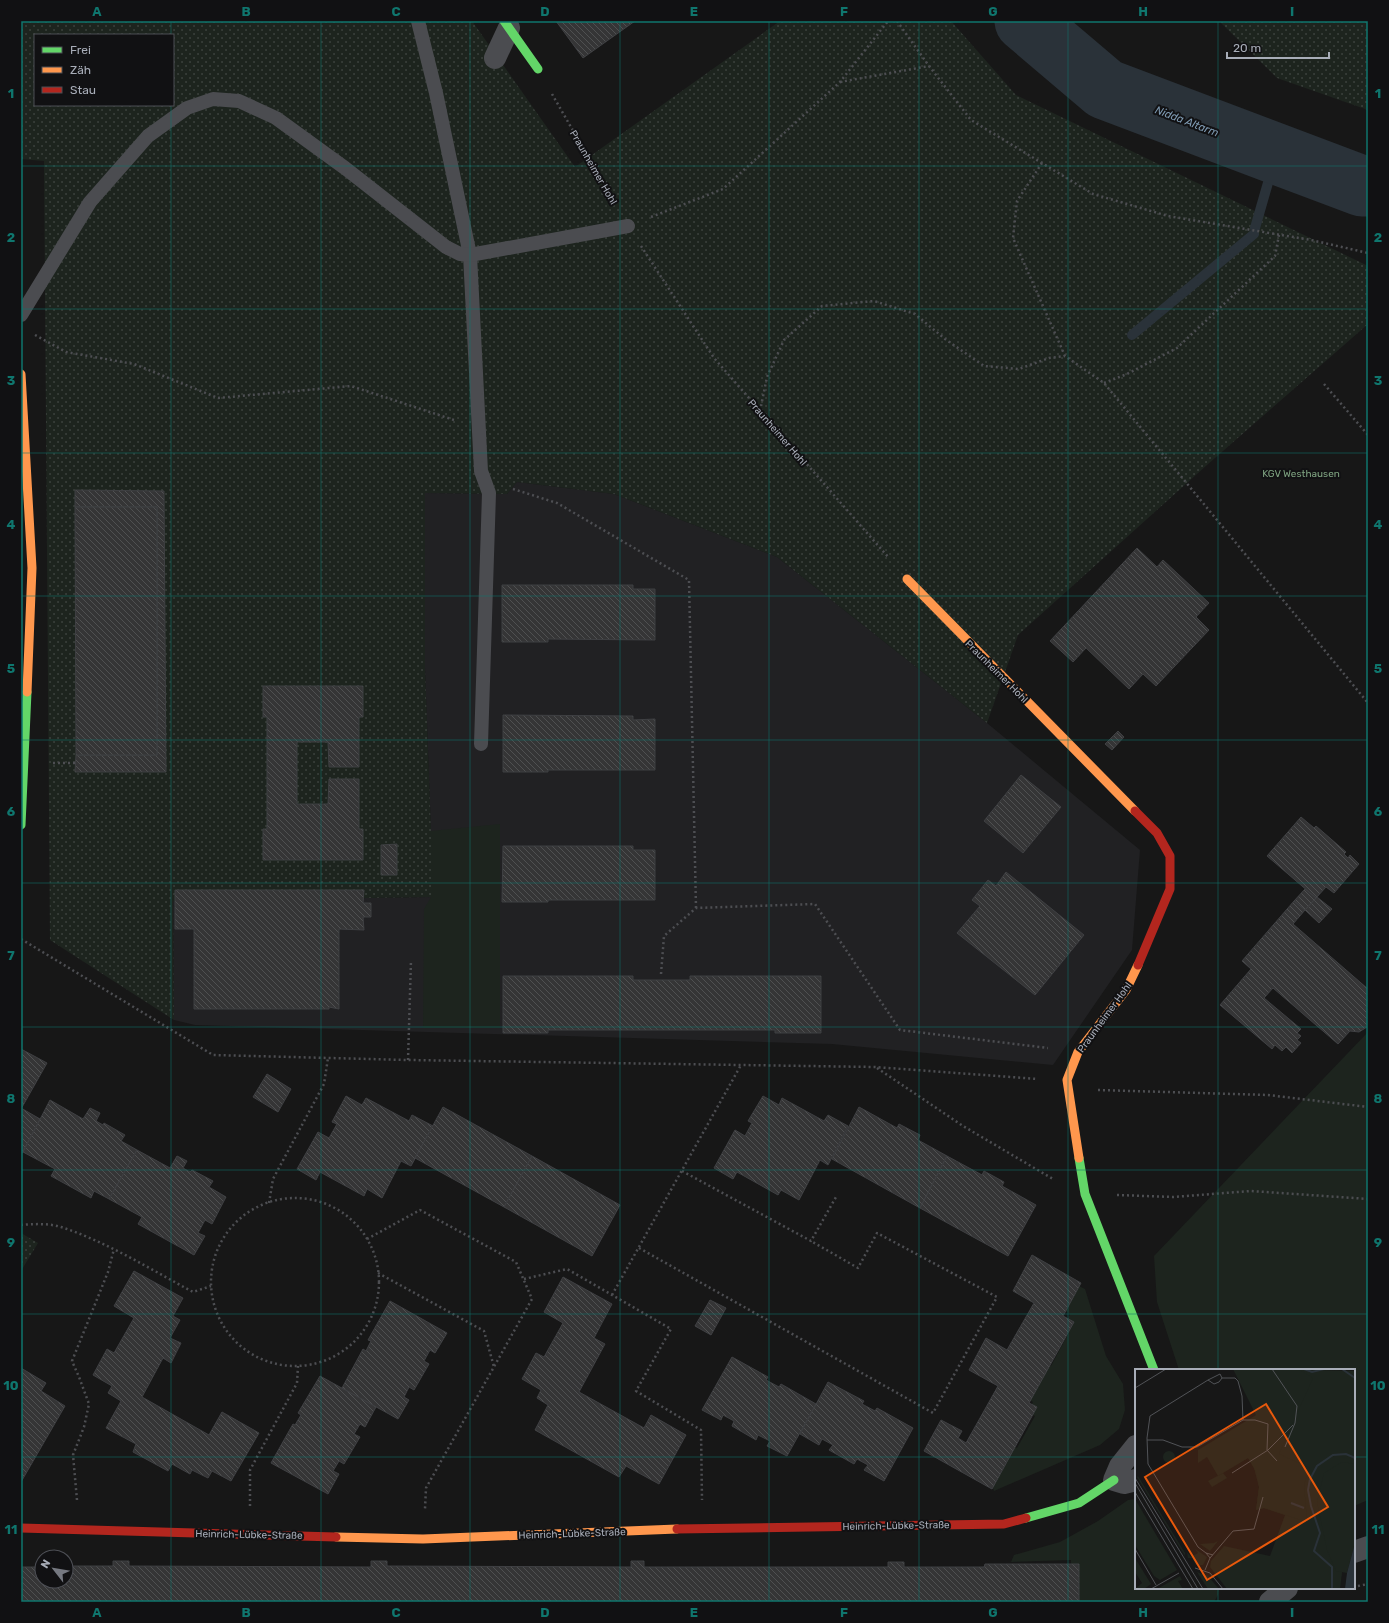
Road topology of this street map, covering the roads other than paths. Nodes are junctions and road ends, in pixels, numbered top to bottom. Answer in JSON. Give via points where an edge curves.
{"nodes":[{"id":1,"x":418,"y":21,"type":"edge"},
{"id":2,"x":506,"y":25,"type":"edge"},
{"id":3,"x":495,"y":58,"type":"dead end"},
{"id":4,"x":538,"y":69,"type":"road end"},
{"id":5,"x":628,"y":226,"type":"road end"},
{"id":6,"x":470,"y":255,"type":"junction"},
{"id":7,"x":21,"y":315,"type":"edge"},
{"id":8,"x":21,"y":374,"type":"edge"},
{"id":9,"x":907,"y":579,"type":"road end"},
{"id":10,"x":481,"y":744,"type":"dead end"},
{"id":11,"x":21,"y":825,"type":"edge"},
{"id":12,"x":1154,"y":1369,"type":"edge"},
{"id":13,"x":1135,"y":1447,"type":"edge"},
{"id":14,"x":1114,"y":1480,"type":"junction"},
{"id":15,"x":1135,"y":1480,"type":"edge"},
{"id":16,"x":21,"y":1528,"type":"edge"},
{"id":17,"x":1368,"y":1547,"type":"edge"},
{"id":18,"x":1355,"y":1552,"type":"edge"}],
"edges":[{"from":1,"to":6,"type":"lane"},
{"from":2,"to":3,"type":"street"},
{"from":2,"to":4,"type":"street"},
{"from":5,"to":6,"type":"lane"},
{"from":6,"to":7,"type":"lane","via":[[460,254],[446,246],[276,118],[239,101],[213,99],[186,108],[148,136],[90,202]]},
{"from":6,"to":10,"type":"lane","via":[[481,471],[489,493]]},
{"from":8,"to":11,"type":"street","via":[[32,568]]},
{"from":9,"to":12,"type":"street","name":"Praunheimer Hohl","via":[[1157,832],[1170,856],[1170,889],[1143,956],[1126,990],[1078,1052],[1067,1080],[1085,1194]]},
{"from":13,"to":14,"type":"street","name":"Heinrich-Lübke-Straße","via":[[1120,1466]]},
{"from":14,"to":15,"type":"street","via":[[1124,1483]]},
{"from":14,"to":16,"type":"street","name":"Heinrich-Lübke-Straße","via":[[1079,1503],[1004,1524],[702,1528],[423,1539]]},
{"from":17,"to":18,"type":"street"}]}
